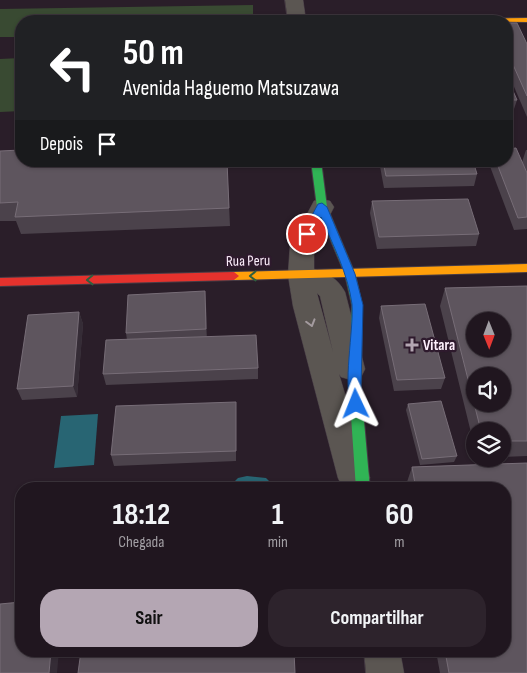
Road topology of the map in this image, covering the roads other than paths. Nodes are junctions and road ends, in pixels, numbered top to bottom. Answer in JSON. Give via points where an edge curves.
{"nodes":[{"id":1,"x":294,"y":0,"type":"edge"},
{"id":2,"x":296,"y":15,"type":"edge"},
{"id":3,"x":513,"y":20,"type":"edge"},
{"id":4,"x":527,"y":20,"type":"edge"},
{"id":5,"x":317,"y":167,"type":"edge"},
{"id":6,"x":322,"y":207,"type":"junction"},
{"id":7,"x":527,"y":268,"type":"edge"},
{"id":8,"x":350,"y":274,"type":"junction"},
{"id":9,"x":301,"y":275,"type":"junction"},
{"id":10,"x":0,"y":282,"type":"edge"},
{"id":11,"x":355,"y":388,"type":"junction"},
{"id":12,"x":356,"y":482,"type":"edge"},
{"id":13,"x":362,"y":482,"type":"edge"},
{"id":14,"x":383,"y":657,"type":"edge"},
{"id":15,"x":385,"y":673,"type":"edge"}],
"edges":[{"from":1,"to":2,"type":"street"},
{"from":3,"to":4,"type":"street"},
{"from":5,"to":6,"type":"street"},
{"from":6,"to":8,"type":"street"},
{"from":6,"to":9,"type":"street","via":[[302,246]]},
{"from":7,"to":8,"type":"street","name":"Rua Peru"},
{"from":8,"to":9,"type":"street","name":"Rua Peru"},
{"from":8,"to":11,"type":"street","via":[[358,311]]},
{"from":9,"to":10,"type":"street","name":"Rua Peru","one_way":true},
{"from":9,"to":11,"type":"street","via":[[320,280],[332,292]]},
{"from":9,"to":12,"type":"street","one_way":true,"via":[[306,306]]},
{"from":11,"to":13,"type":"street"},
{"from":14,"to":15,"type":"street"}]}
